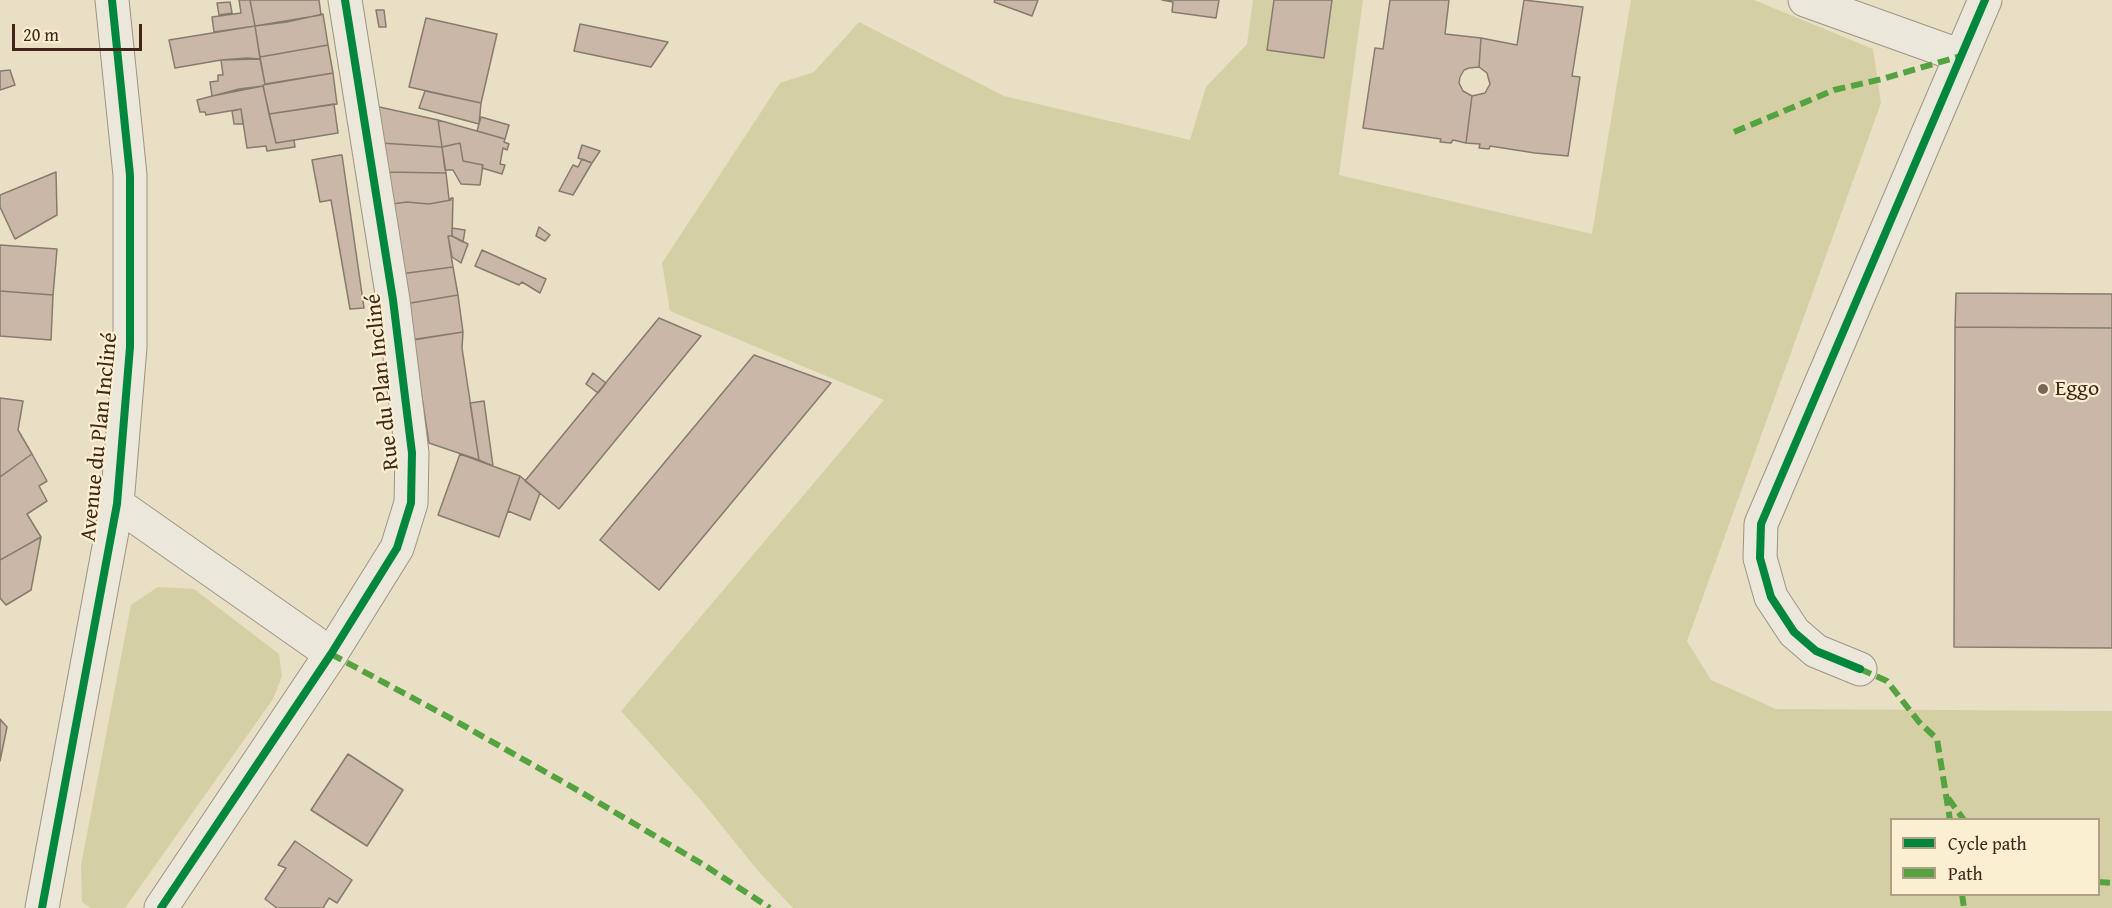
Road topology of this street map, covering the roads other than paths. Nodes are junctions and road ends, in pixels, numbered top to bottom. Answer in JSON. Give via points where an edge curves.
{"nodes":[{"id":1,"x":112,"y":0,"type":"edge"},
{"id":2,"x":345,"y":0,"type":"edge"},
{"id":3,"x":1805,"y":0,"type":"edge"},
{"id":4,"x":1985,"y":0,"type":"edge"},
{"id":5,"x":1961,"y":56,"type":"junction"},
{"id":6,"x":117,"y":504,"type":"junction"},
{"id":7,"x":331,"y":654,"type":"junction"},
{"id":8,"x":1860,"y":669,"type":"dead end"},
{"id":9,"x":48,"y":865,"type":"junction"},
{"id":10,"x":42,"y":908,"type":"edge"},
{"id":11,"x":59,"y":908,"type":"edge"},
{"id":12,"x":162,"y":908,"type":"edge"}],
"edges":[{"from":1,"to":6,"type":"street","name":"Avenue du Plan Incliné","via":[[130,175],[130,347]]},
{"from":2,"to":7,"type":"street","name":"Rue du Plan Incliné","via":[[393,300],[412,453],[411,502],[398,548]]},
{"from":3,"to":5,"type":"street"},
{"from":4,"to":5,"type":"street"},
{"from":5,"to":8,"type":"street","via":[[1761,524],[1760,558],[1771,597],[1794,632],[1816,651]]},
{"from":6,"to":7,"type":"street"},
{"from":6,"to":9,"type":"street","name":"Avenue du Plan Incliné"},
{"from":7,"to":12,"type":"street","name":"Rue du Plan Incliné"},
{"from":9,"to":10,"type":"street","name":"Avenue du Plan Incliné"},
{"from":9,"to":11,"type":"street"}]}
